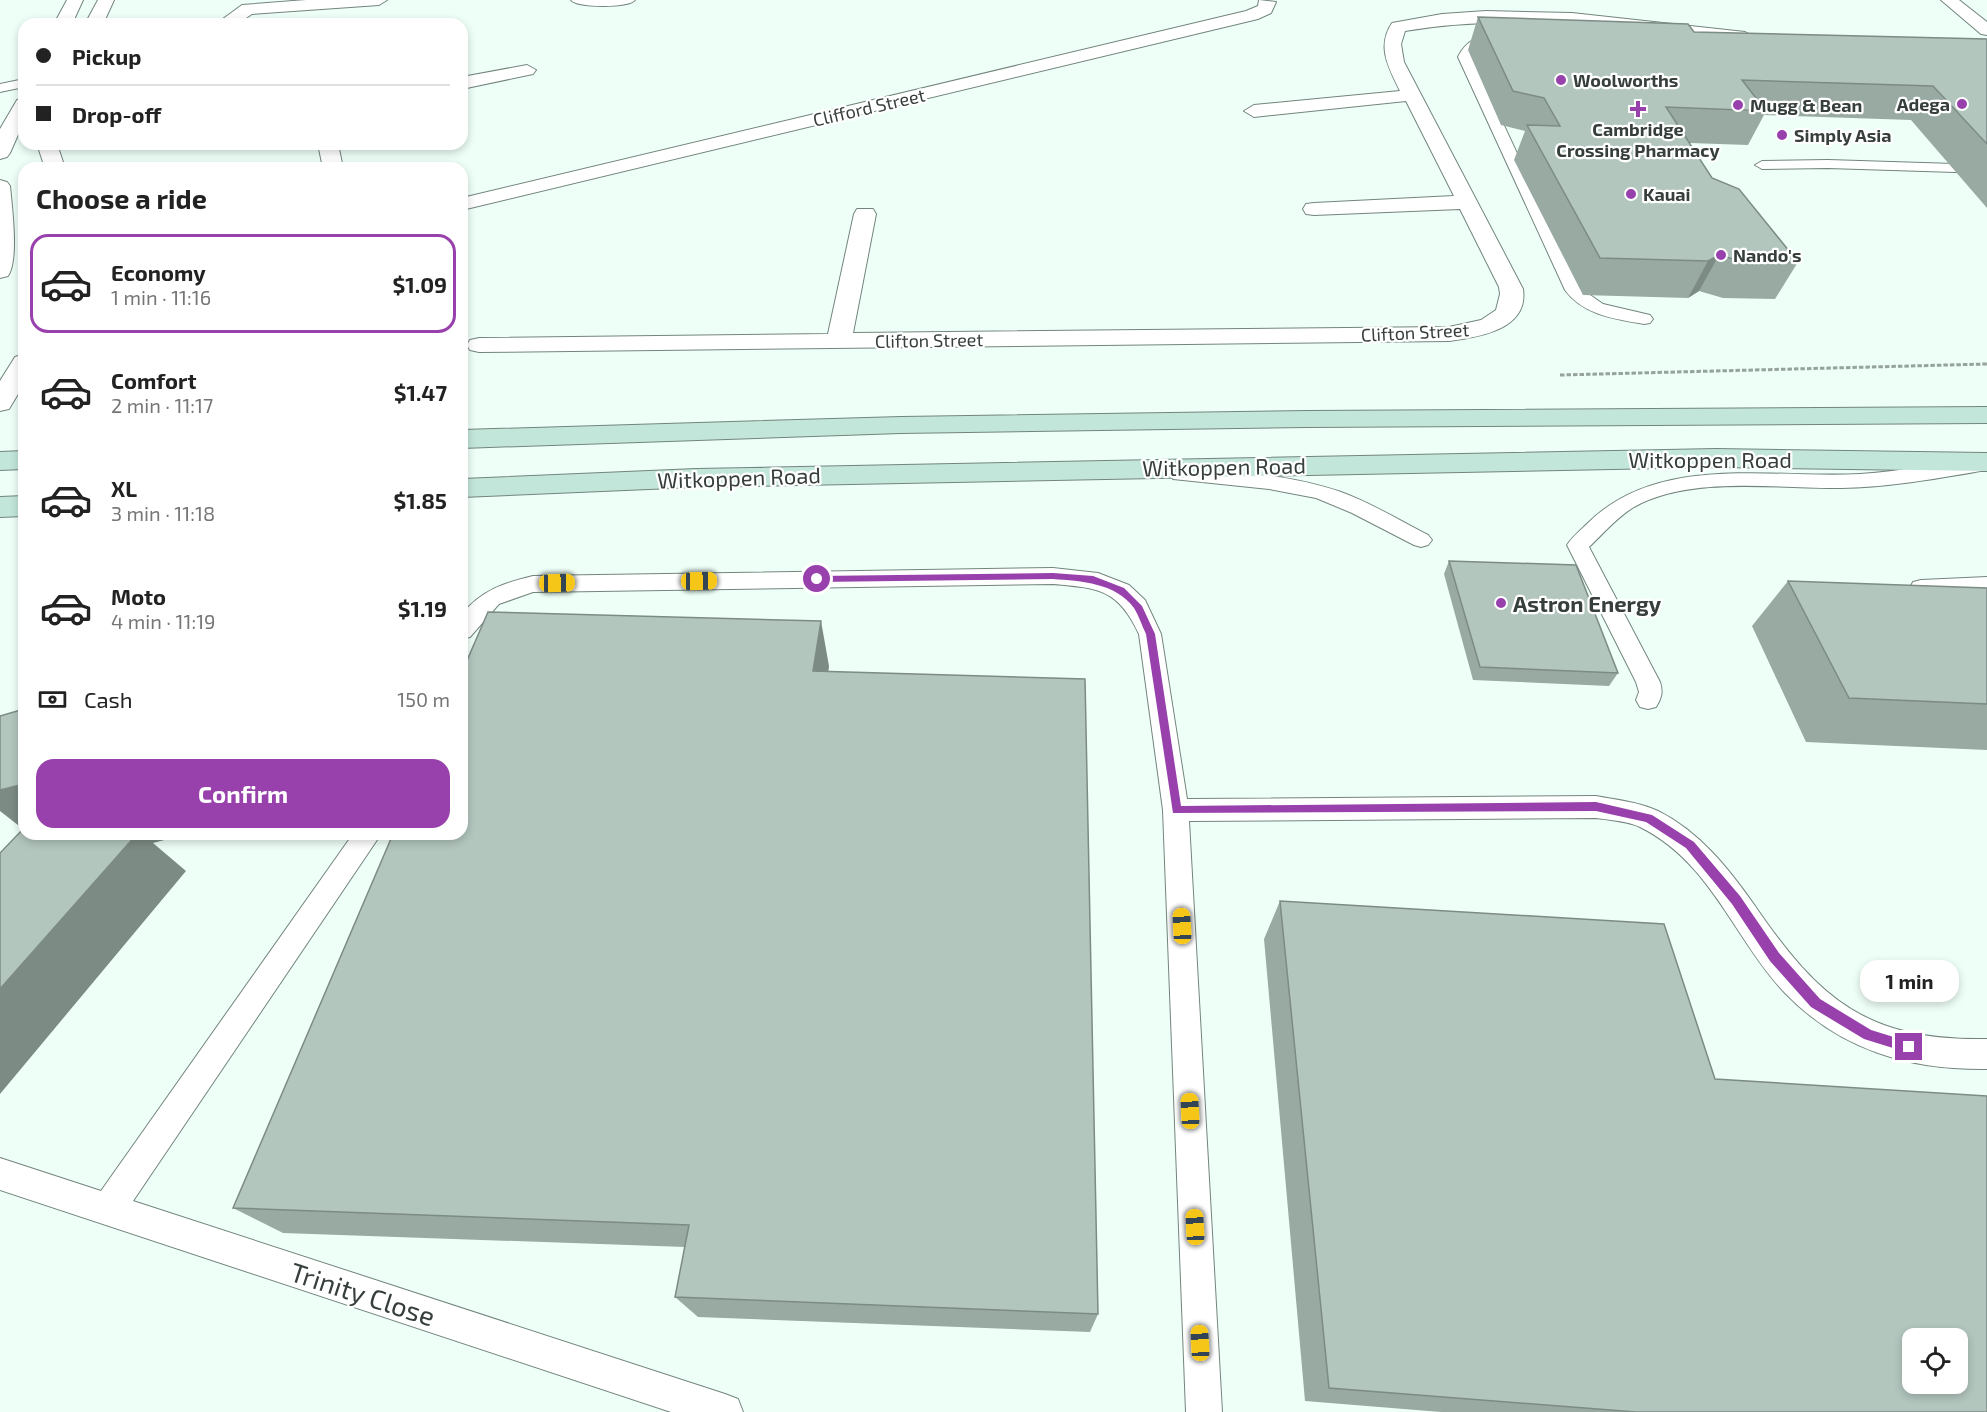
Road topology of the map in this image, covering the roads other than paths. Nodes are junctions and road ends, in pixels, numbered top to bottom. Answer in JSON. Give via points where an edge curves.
{"nodes":[{"id":1,"x":75,"y":0,"type":"edge"},
{"id":2,"x":106,"y":0,"type":"edge"},
{"id":3,"x":380,"y":0,"type":"edge"},
{"id":4,"x":579,"y":0,"type":"edge"},
{"id":5,"x":627,"y":0,"type":"edge"},
{"id":6,"x":1267,"y":0,"type":"edge"},
{"id":7,"x":1949,"y":0,"type":"edge"},
{"id":8,"x":66,"y":18,"type":"edge"},
{"id":9,"x":97,"y":18,"type":"edge"},
{"id":10,"x":234,"y":18,"type":"edge"},
{"id":11,"x":1987,"y":30,"type":"edge"},
{"id":12,"x":1715,"y":34,"type":"junction"},
{"id":13,"x":1515,"y":37,"type":"edge"},
{"id":14,"x":1758,"y":38,"type":"edge"},
{"id":15,"x":1690,"y":48,"type":"edge"},
{"id":16,"x":527,"y":70,"type":"dead end"},
{"id":17,"x":18,"y":77,"type":"edge"},
{"id":18,"x":0,"y":80,"type":"edge"},
{"id":19,"x":468,"y":82,"type":"edge"},
{"id":20,"x":18,"y":84,"type":"edge"},
{"id":21,"x":0,"y":88,"type":"edge"},
{"id":22,"x":1412,"y":95,"type":"junction"},
{"id":23,"x":1254,"y":111,"type":"dead end"},
{"id":24,"x":18,"y":114,"type":"edge"},
{"id":25,"x":2,"y":140,"type":"edge"},
{"id":26,"x":1762,"y":165,"type":"dead end"},
{"id":27,"x":1987,"y":170,"type":"edge"},
{"id":28,"x":0,"y":186,"type":"edge"},
{"id":29,"x":1468,"y":202,"type":"junction"},
{"id":30,"x":468,"y":203,"type":"edge"},
{"id":31,"x":1314,"y":209,"type":"dead end"},
{"id":32,"x":865,"y":214,"type":"dead end"},
{"id":33,"x":0,"y":272,"type":"edge"},
{"id":34,"x":1644,"y":319,"type":"dead end"},
{"id":35,"x":839,"y":341,"type":"junction"},
{"id":36,"x":479,"y":345,"type":"dead end"},
{"id":37,"x":18,"y":372,"type":"edge"},
{"id":38,"x":0,"y":403,"type":"edge"},
{"id":39,"x":1987,"y":415,"type":"edge"},
{"id":40,"x":468,"y":439,"type":"edge"},
{"id":41,"x":18,"y":460,"type":"edge"},
{"id":42,"x":0,"y":461,"type":"edge"},
{"id":43,"x":1987,"y":462,"type":"edge"},
{"id":44,"x":1120,"y":468,"type":"junction"},
{"id":45,"x":468,"y":488,"type":"edge"},
{"id":46,"x":18,"y":506,"type":"edge"},
{"id":47,"x":0,"y":507,"type":"edge"},
{"id":48,"x":1421,"y":540,"type":"dead end"},
{"id":49,"x":1987,"y":585,"type":"edge"},
{"id":50,"x":1898,"y":589,"type":"edge"},
{"id":51,"x":468,"y":623,"type":"edge"},
{"id":52,"x":1648,"y":700,"type":"dead end"},
{"id":53,"x":1176,"y":810,"type":"junction"},
{"id":54,"x":364,"y":840,"type":"edge"},
{"id":55,"x":1987,"y":1054,"type":"edge"},
{"id":56,"x":0,"y":1174,"type":"edge"},
{"id":57,"x":108,"y":1209,"type":"junction"},
{"id":58,"x":725,"y":1412,"type":"edge"},
{"id":59,"x":1204,"y":1412,"type":"edge"}],
"edges":[{"from":1,"to":8,"type":"street"},
{"from":2,"to":9,"type":"street"},
{"from":3,"to":10,"type":"street","via":[[248,9]]},
{"from":4,"to":5,"type":"street"},
{"from":6,"to":30,"type":"street","name":"Clifford Street","via":[[1264,9],[1252,15]]},
{"from":7,"to":11,"type":"street"},
{"from":12,"to":14,"type":"street","name":"Clifton Street"},
{"from":12,"to":15,"type":"lane"},
{"from":12,"to":22,"type":"street","name":"Clifton Street","via":[[1550,9],[1507,7],[1444,12],[1398,27],[1392,39],[1395,62]]},
{"from":13,"to":34,"type":"lane","via":[[1476,42],[1465,57],[1573,290],[1582,301],[1599,310]]},
{"from":16,"to":19,"type":"street"},
{"from":17,"to":18,"type":"lane"},
{"from":20,"to":21,"type":"lane"},
{"from":22,"to":23,"type":"street"},
{"from":22,"to":29,"type":"street","name":"Clifton Street"},
{"from":24,"to":25,"type":"street"},
{"from":26,"to":27,"type":"lane"},
{"from":28,"to":33,"type":"street"},
{"from":29,"to":31,"type":"street"},
{"from":29,"to":35,"type":"street","name":"Clifton Street","via":[[1512,295],[1504,316],[1483,328],[1449,334]]},
{"from":32,"to":35,"type":"street"},
{"from":35,"to":36,"type":"street","name":"Clifton Street"},
{"from":37,"to":38,"type":"street"},
{"from":39,"to":40,"type":"main road","name":"Witkoppen Road","via":[[913,425]]},
{"from":41,"to":42,"type":"main road"},
{"from":43,"to":44,"type":"main road","name":"Witkoppen Road","via":[[1716,458]]},
{"from":43,"to":52,"type":"lane","via":[[1888,478],[1710,483],[1669,488],[1632,499],[1578,545],[1648,682]]},
{"from":44,"to":45,"type":"main road","name":"Witkoppen Road"},
{"from":44,"to":48,"type":"lane","via":[[1283,484],[1323,493]]},
{"from":46,"to":47,"type":"main road"},
{"from":49,"to":50,"type":"lane"},
{"from":51,"to":53,"type":"lane","via":[[480,606],[500,591],[533,584],[1053,576],[1090,579],[1129,598],[1150,634]]},
{"from":53,"to":55,"type":"lane","via":[[1596,807],[1648,818],[1690,845],[1736,900],[1774,957],[1816,1003],[1868,1035],[1929,1053]]},
{"from":53,"to":59,"type":"lane"},
{"from":54,"to":57,"type":"lane"},
{"from":56,"to":57,"type":"lane","name":"Trinity Close"},
{"from":57,"to":58,"type":"lane","name":"Trinity Close"}]}
